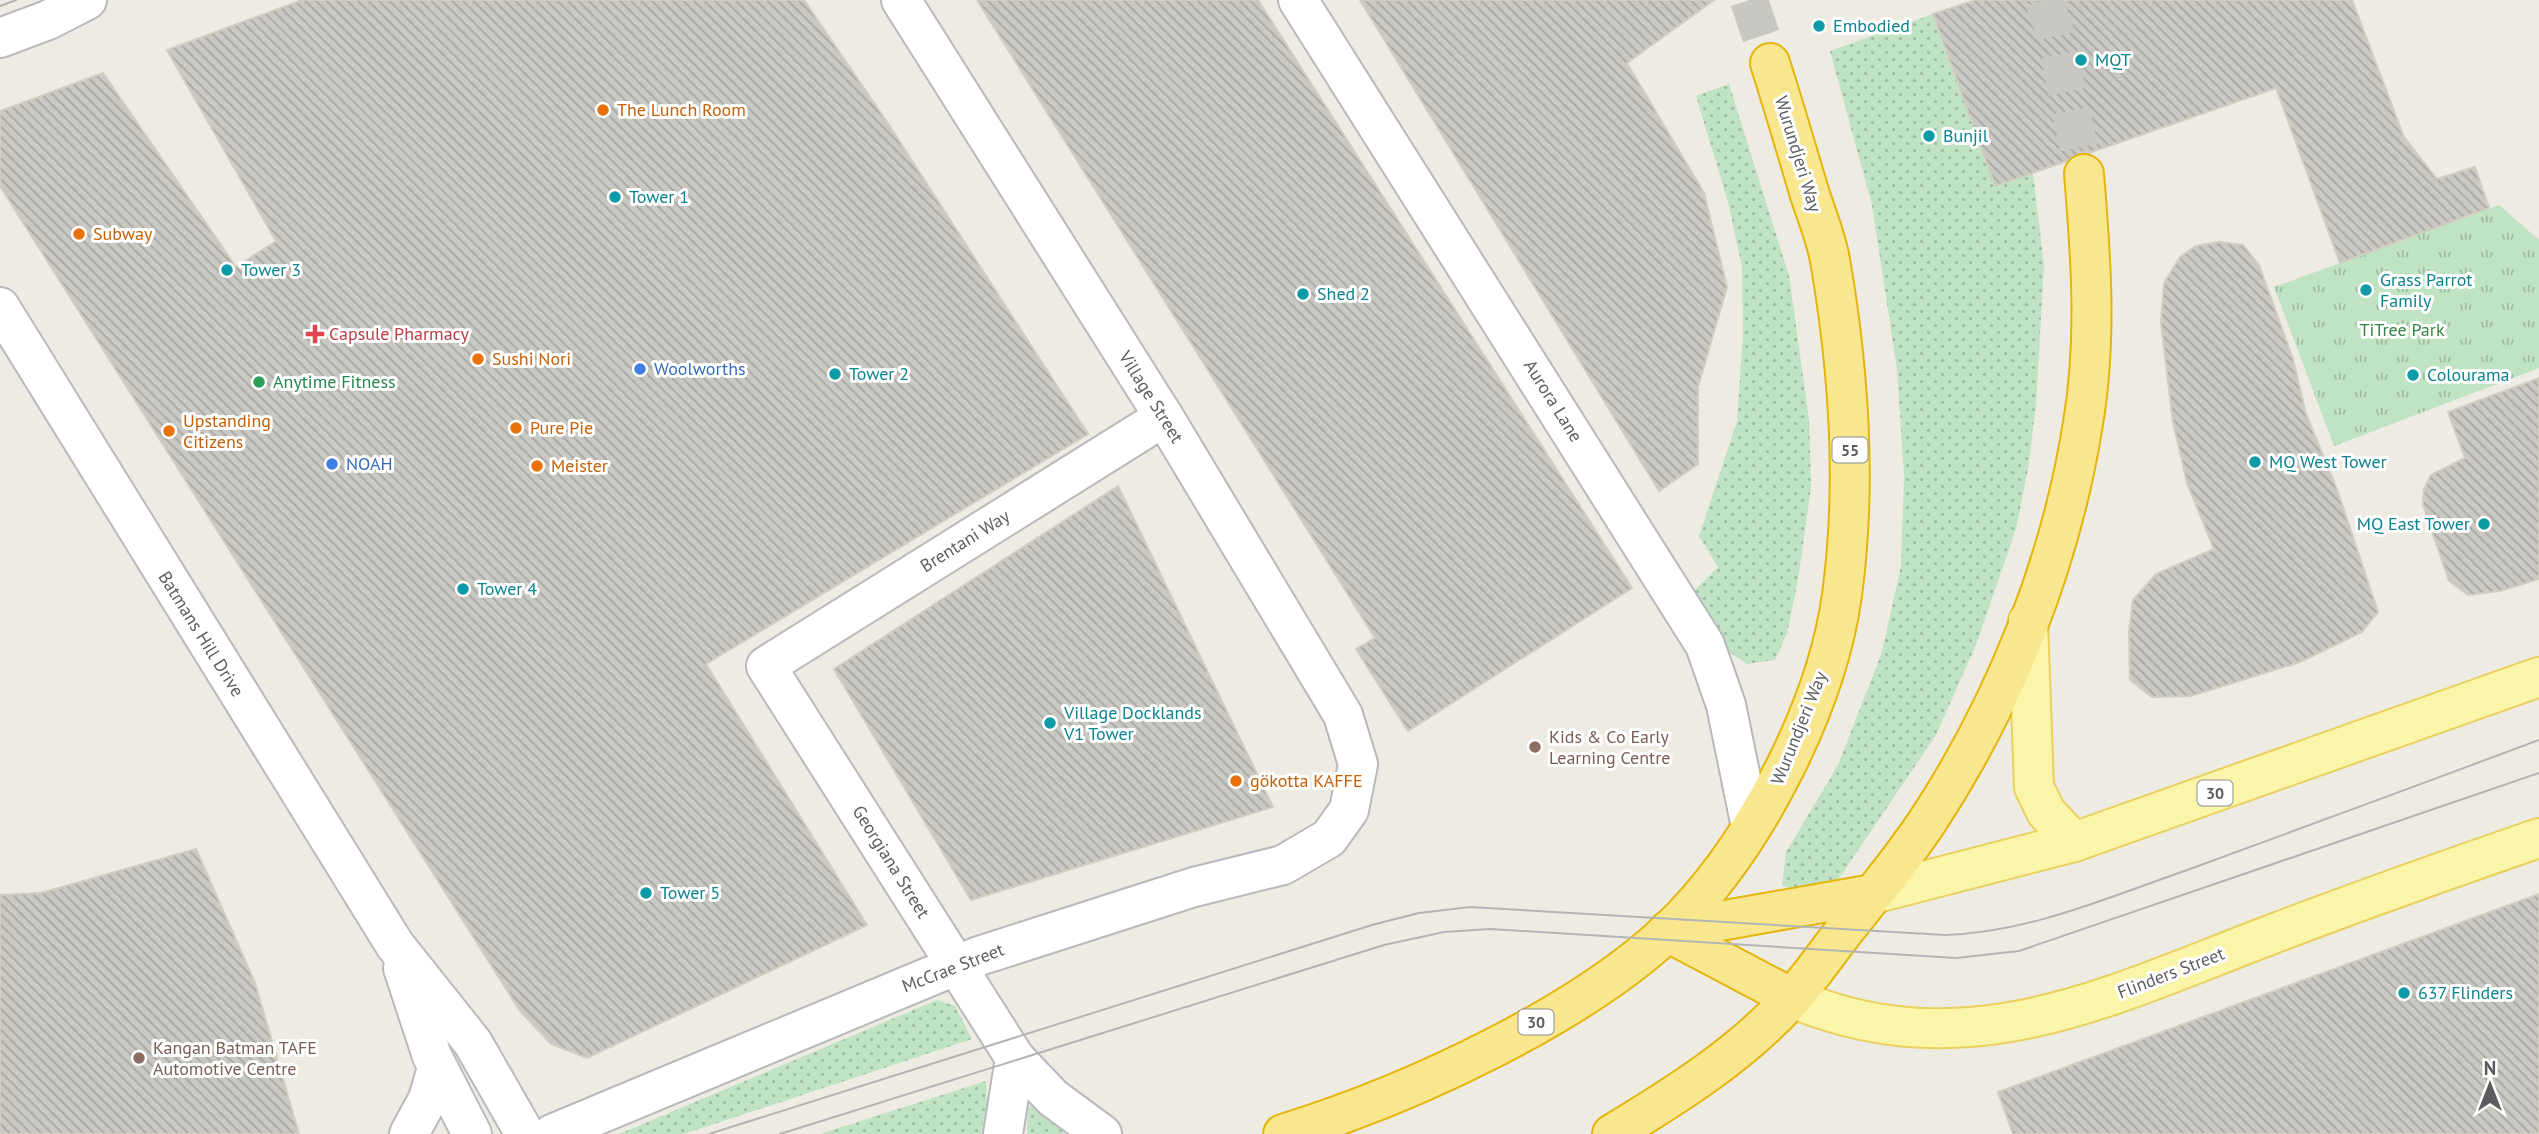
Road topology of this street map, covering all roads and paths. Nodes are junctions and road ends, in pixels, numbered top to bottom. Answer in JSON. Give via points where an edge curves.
{"nodes":[{"id":1,"x":87,"y":0,"type":"edge"},
{"id":2,"x":901,"y":0,"type":"edge"},
{"id":3,"x":1298,"y":0,"type":"edge"},
{"id":4,"x":0,"y":38,"type":"edge"},
{"id":5,"x":1770,"y":63,"type":"tunnel mouth"},
{"id":6,"x":2084,"y":174,"type":"tunnel mouth"},
{"id":7,"x":3,"y":316,"type":"edge"},
{"id":8,"x":1164,"y":416,"type":"junction"},
{"id":9,"x":2028,"y":621,"type":"junction"},
{"id":10,"x":766,"y":666,"type":"joint"},
{"id":11,"x":2539,"y":677,"type":"edge"},
{"id":12,"x":1349,"y":810,"type":"joint"},
{"id":13,"x":1751,"y":827,"type":"junction"},
{"id":14,"x":2539,"y":838,"type":"edge"},
{"id":15,"x":2074,"y":842,"type":"junction"},
{"id":16,"x":1873,"y":894,"type":"junction"},
{"id":17,"x":1668,"y":931,"type":"junction"},
{"id":18,"x":395,"y":944,"type":"junction"},
{"id":19,"x":958,"y":964,"type":"junction"},
{"id":20,"x":1792,"y":998,"type":"junction"},
{"id":21,"x":1015,"y":1058,"type":"junction"},
{"id":22,"x":437,"y":1068,"type":"junction"},
{"id":23,"x":409,"y":1134,"type":"edge"},
{"id":24,"x":472,"y":1134,"type":"edge"},
{"id":25,"x":525,"y":1134,"type":"edge"},
{"id":26,"x":552,"y":1134,"type":"edge"},
{"id":27,"x":1003,"y":1134,"type":"edge"},
{"id":28,"x":1102,"y":1134,"type":"edge"},
{"id":29,"x":1283,"y":1134,"type":"edge"},
{"id":30,"x":1612,"y":1134,"type":"edge"}],
"edges":[{"from":1,"to":4,"type":"street"},
{"from":2,"to":8,"type":"street","name":"Village Street"},
{"from":3,"to":13,"type":"street","name":"Aurora Lane","via":[[1704,645],[1723,694]]},
{"from":5,"to":13,"type":"highway","name":"Wurundjeri Way","number":"55","via":[[1829,256],[1845,373],[1849,493],[1841,596],[1828,657],[1798,737]]},
{"from":6,"to":9,"type":"highway","via":[[2091,266],[2085,411],[2059,533]]},
{"from":7,"to":18,"type":"street","name":"Batmans Hill Drive"},
{"from":8,"to":10,"type":"street","name":"Brentani Way"},
{"from":8,"to":12,"type":"street","name":"Village Street","via":[[1343,715],[1359,764]]},
{"from":9,"to":15,"type":"main road","via":[[2034,787],[2046,812]]},
{"from":9,"to":16,"type":"highway","via":[[2003,682],[1943,794]]},
{"from":10,"to":19,"type":"street","name":"Georgiana Street"},
{"from":11,"to":15,"type":"main road","number":"30"},
{"from":12,"to":19,"type":"street","name":"McCrae Street","via":[[1329,838],[1283,864],[1194,887]]},
{"from":13,"to":17,"type":"highway","name":"Wurundjeri Way","number":"55","via":[[1705,892]]},
{"from":14,"to":20,"type":"main road","name":"Flinders Street","via":[[2079,1008],[2035,1019],[1961,1028],[1885,1027],[1834,1016]]},
{"from":15,"to":16,"type":"main road","number":"30"},
{"from":16,"to":17,"type":"highway","number":"30"},
{"from":16,"to":20,"type":"highway"},
{"from":17,"to":20,"type":"highway"},
{"from":17,"to":29,"type":"highway","name":"Wurundjeri Way","number":"30","via":[[1581,998],[1502,1041],[1394,1094]]},
{"from":18,"to":22,"type":"street","name":"Batmans Hill Drive"},
{"from":18,"to":25,"type":"street","name":"Batmans Hill Drive","via":[[473,1043]]},
{"from":19,"to":21,"type":"street","name":"Georgiana Street"},
{"from":19,"to":26,"type":"street","name":"McCrae Street"},
{"from":20,"to":30,"type":"highway","via":[[1737,1049],[1661,1105]]},
{"from":21,"to":27,"type":"street"},
{"from":21,"to":28,"type":"street","name":"Georgiana Street","via":[[1053,1098]]},
{"from":22,"to":23,"type":"street","via":[[428,1100]]},
{"from":22,"to":24,"type":"street","name":"Batmans Hill Drive"}]}
